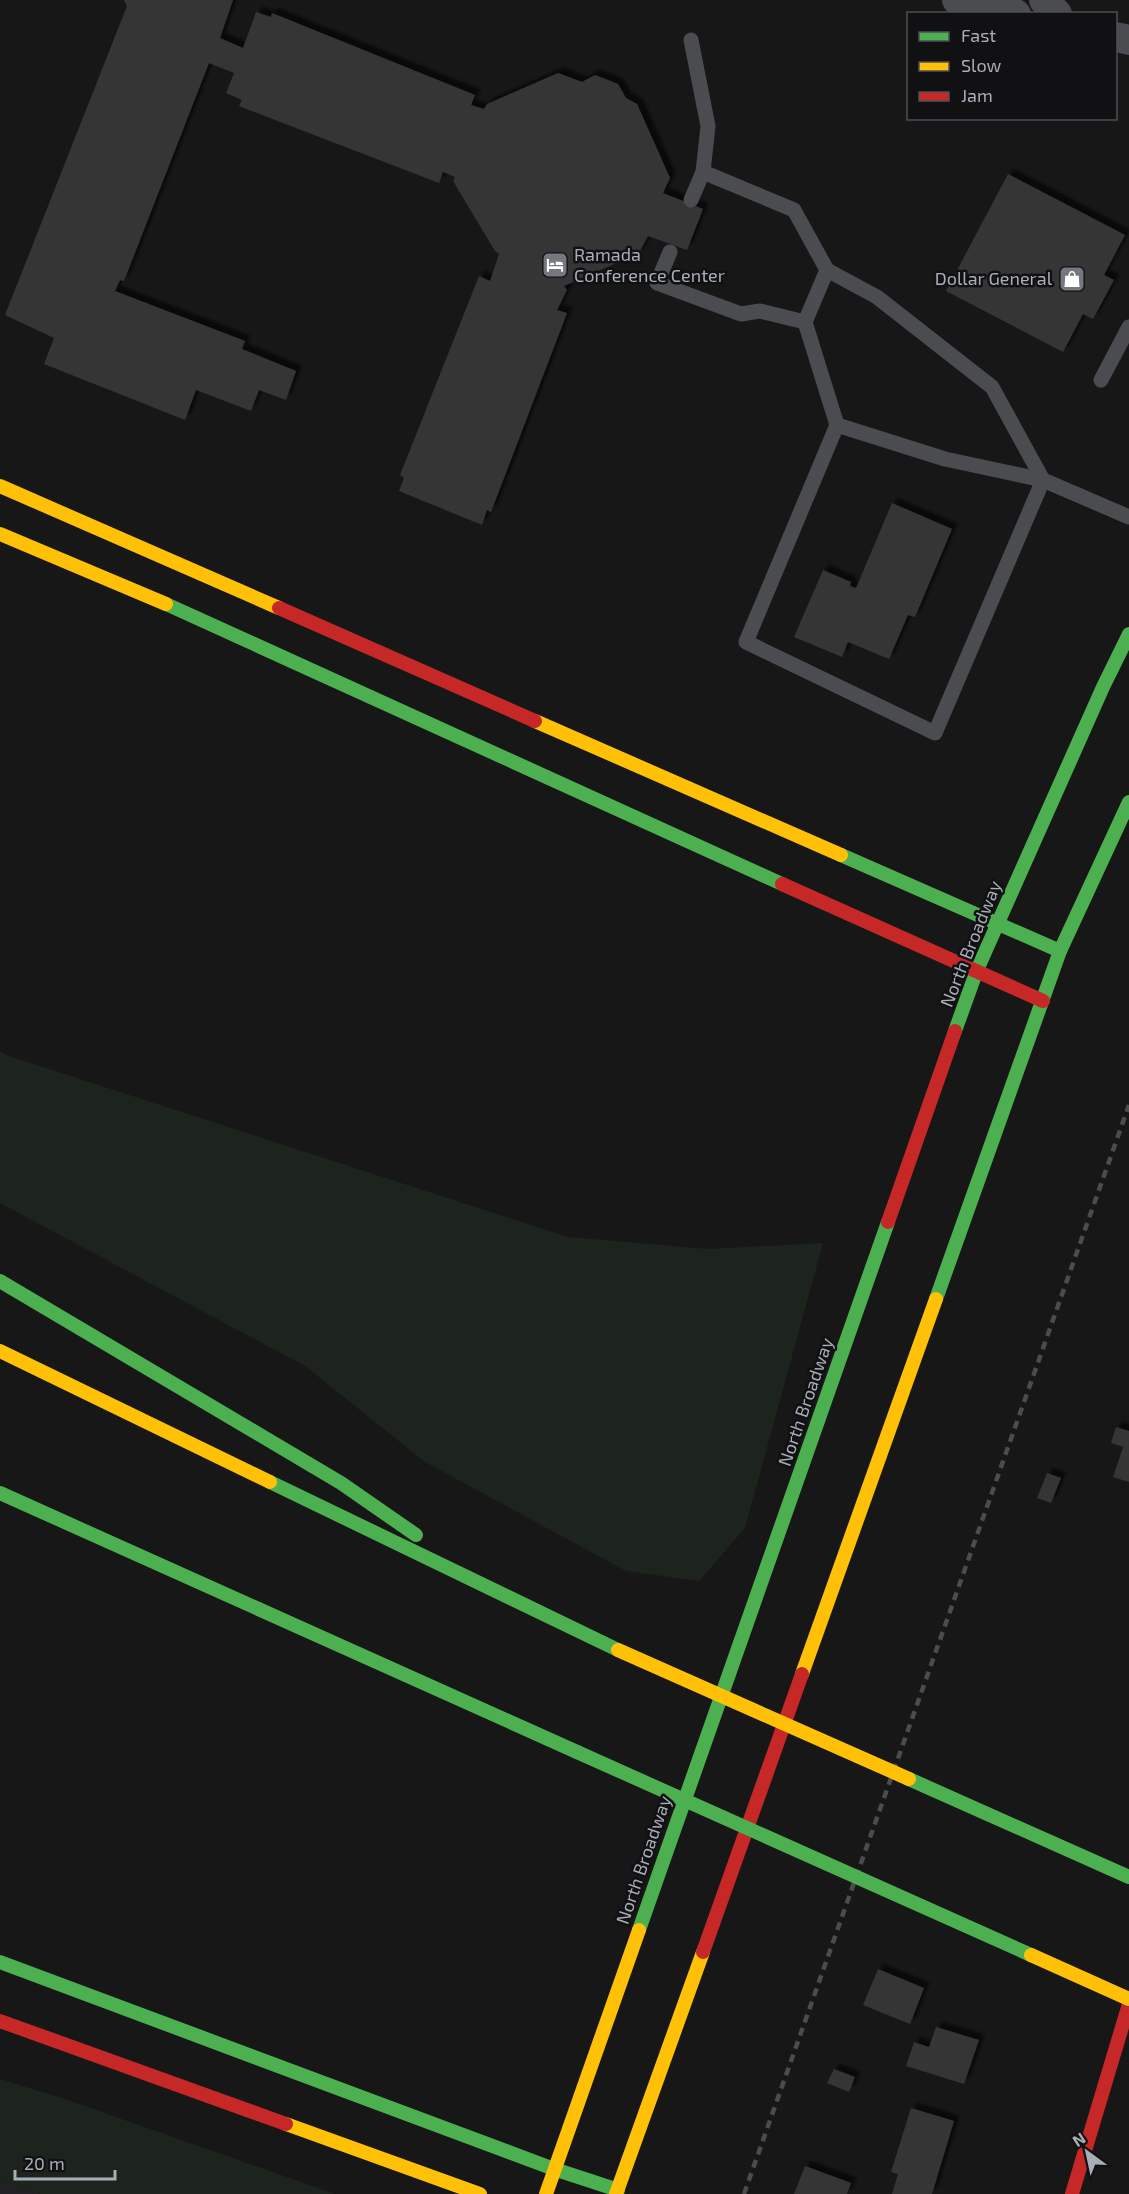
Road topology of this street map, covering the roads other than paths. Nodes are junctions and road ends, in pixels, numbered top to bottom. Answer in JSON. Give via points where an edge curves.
{"nodes":[{"id":1,"x":957,"y":0,"type":"edge"},
{"id":2,"x":1044,"y":0,"type":"edge"},
{"id":3,"x":1008,"y":12,"type":"edge"},
{"id":4,"x":1055,"y":12,"type":"edge"},
{"id":5,"x":691,"y":40,"type":"dead end"},
{"id":6,"x":703,"y":172,"type":"junction"},
{"id":7,"x":691,"y":200,"type":"dead end"},
{"id":8,"x":670,"y":252,"type":"dead end"},
{"id":9,"x":827,"y":270,"type":"junction"},
{"id":10,"x":805,"y":322,"type":"junction"},
{"id":11,"x":1129,"y":327,"type":"edge"},
{"id":12,"x":1101,"y":380,"type":"dead end"},
{"id":13,"x":837,"y":424,"type":"junction"},
{"id":14,"x":1043,"y":480,"type":"junction"},
{"id":15,"x":0,"y":486,"type":"edge"},
{"id":16,"x":1129,"y":517,"type":"edge"},
{"id":17,"x":0,"y":534,"type":"edge"},
{"id":18,"x":1129,"y":634,"type":"edge"},
{"id":19,"x":1129,"y":802,"type":"edge"},
{"id":20,"x":996,"y":924,"type":"junction"},
{"id":21,"x":1060,"y":951,"type":"junction"},
{"id":22,"x":977,"y":970,"type":"junction"},
{"id":23,"x":1043,"y":1001,"type":"junction"},
{"id":24,"x":0,"y":1281,"type":"edge"},
{"id":25,"x":0,"y":1351,"type":"edge"},
{"id":26,"x":0,"y":1492,"type":"edge"},
{"id":27,"x":502,"y":1594,"type":"junction"},
{"id":28,"x":1129,"y":1877,"type":"edge"},
{"id":29,"x":0,"y":1962,"type":"edge"},
{"id":30,"x":1129,"y":1999,"type":"edge"},
{"id":31,"x":1129,"y":2004,"type":"edge"},
{"id":32,"x":0,"y":2021,"type":"edge"},
{"id":33,"x":554,"y":2169,"type":"junction"},
{"id":34,"x":617,"y":2192,"type":"edge"},
{"id":35,"x":480,"y":2194,"type":"edge"},
{"id":36,"x":546,"y":2194,"type":"edge"},
{"id":37,"x":1072,"y":2194,"type":"edge"}],
"edges":[{"from":1,"to":3,"type":"street"},
{"from":2,"to":4,"type":"street"},
{"from":5,"to":6,"type":"lane","via":[[708,126]]},
{"from":6,"to":7,"type":"lane"},
{"from":6,"to":9,"type":"lane","via":[[794,210]]},
{"from":8,"to":10,"type":"lane","via":[[657,283],[741,314],[760,311]]},
{"from":9,"to":10,"type":"lane"},
{"from":9,"to":14,"type":"lane","via":[[877,297],[992,387]]},
{"from":10,"to":13,"type":"lane"},
{"from":11,"to":12,"type":"lane"},
{"from":13,"to":14,"type":"lane","via":[[945,459]]},
{"from":13,"to":14,"type":"lane","via":[[746,642],[935,733]]},
{"from":14,"to":16,"type":"lane"},
{"from":15,"to":20,"type":"main road"},
{"from":17,"to":22,"type":"main road","via":[[198,617]]},
{"from":18,"to":20,"type":"main road","name":"North Broadway"},
{"from":19,"to":21,"type":"main road"},
{"from":20,"to":21,"type":"main road"},
{"from":20,"to":22,"type":"main road","name":"North Broadway"},
{"from":21,"to":23,"type":"main road"},
{"from":22,"to":23,"type":"main road"},
{"from":22,"to":33,"type":"main road","name":"North Broadway"},
{"from":23,"to":34,"type":"main road"},
{"from":24,"to":27,"type":"main road","via":[[341,1483]]},
{"from":25,"to":27,"type":"main road"},
{"from":26,"to":30,"type":"main road","bridge":true},
{"from":27,"to":28,"type":"main road","bridge":true,"via":[[618,1650]]},
{"from":29,"to":33,"type":"main road"},
{"from":31,"to":37,"type":"main road"},
{"from":32,"to":35,"type":"main road"},
{"from":33,"to":34,"type":"main road"},
{"from":33,"to":36,"type":"main road","name":"North Broadway"}]}
